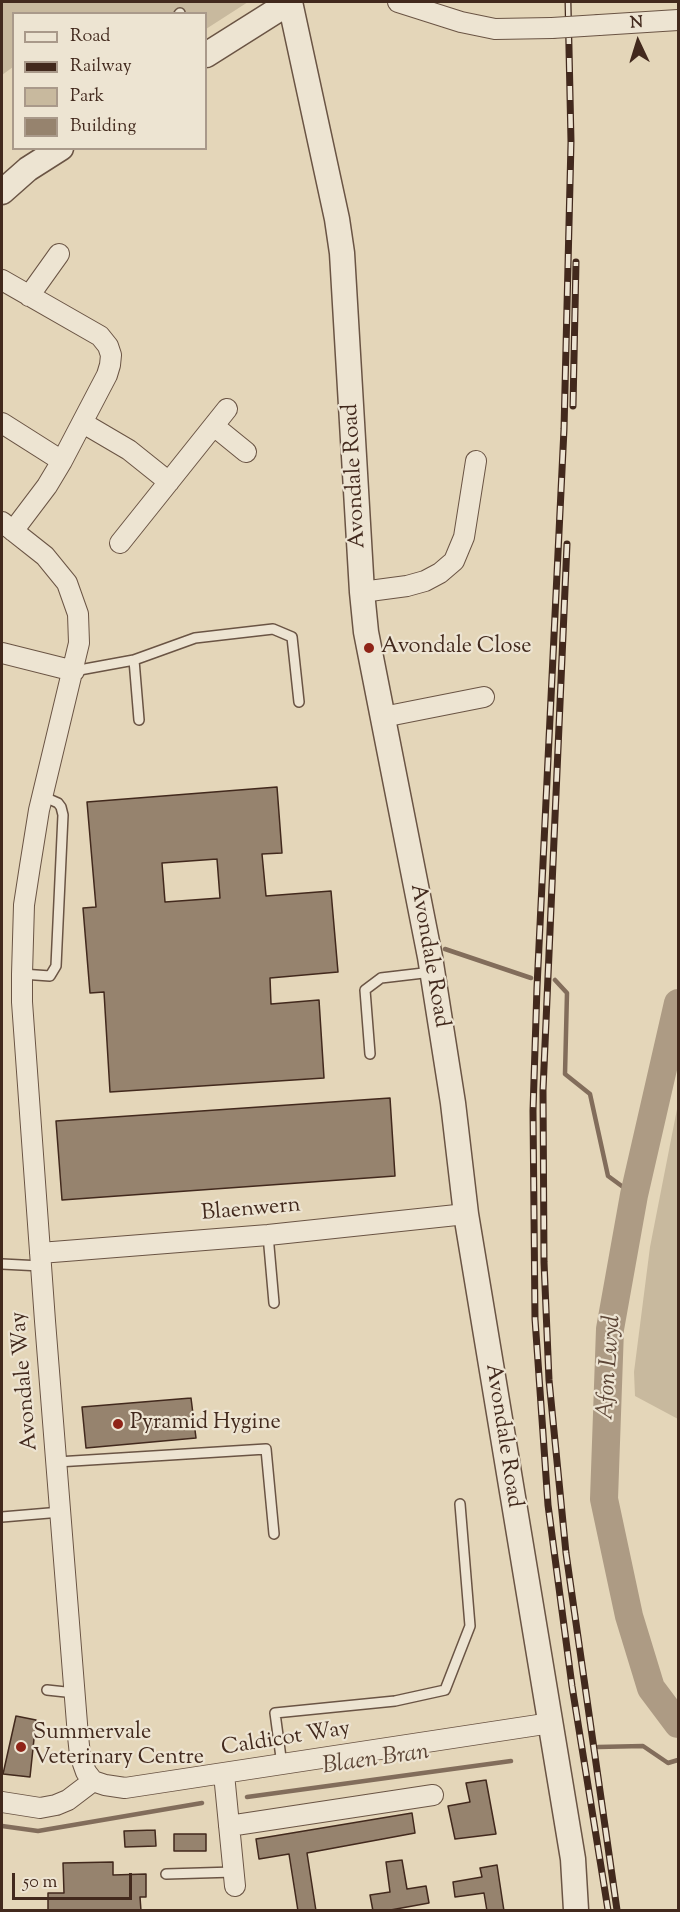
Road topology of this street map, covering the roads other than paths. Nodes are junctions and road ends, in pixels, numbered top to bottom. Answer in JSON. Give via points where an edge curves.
{"nodes":[{"id":1,"x":290,"y":2,"type":"edge"},
{"id":2,"x":398,"y":2,"type":"edge"},
{"id":3,"x":678,"y":20,"type":"edge"},
{"id":4,"x":207,"y":54,"type":"edge"},
{"id":5,"x":58,"y":150,"type":"edge"},
{"id":6,"x":2,"y":192,"type":"edge"},
{"id":7,"x":59,"y":254,"type":"dead end"},
{"id":8,"x":2,"y":280,"type":"edge"},
{"id":9,"x":29,"y":296,"type":"junction"},
{"id":10,"x":227,"y":409,"type":"dead end"},
{"id":11,"x":2,"y":423,"type":"edge"},
{"id":12,"x":83,"y":423,"type":"junction"},
{"id":13,"x":213,"y":426,"type":"junction"},
{"id":14,"x":246,"y":452,"type":"dead end"},
{"id":15,"x":62,"y":460,"type":"junction"},
{"id":16,"x":476,"y":461,"type":"dead end"},
{"id":17,"x":169,"y":482,"type":"junction"},
{"id":18,"x":7,"y":527,"type":"edge"},
{"id":19,"x":120,"y":543,"type":"dead end"},
{"id":20,"x":362,"y":592,"type":"junction"},
{"id":21,"x":2,"y":653,"type":"edge"},
{"id":22,"x":134,"y":660,"type":"junction"},
{"id":23,"x":74,"y":670,"type":"junction"},
{"id":24,"x":484,"y":697,"type":"dead end"},
{"id":25,"x":299,"y":702,"type":"dead end"},
{"id":26,"x":383,"y":717,"type":"junction"},
{"id":27,"x":139,"y":720,"type":"dead end"},
{"id":28,"x":42,"y":796,"type":"junction"},
{"id":29,"x":432,"y":972,"type":"junction"},
{"id":30,"x":22,"y":974,"type":"junction"},
{"id":31,"x":370,"y":1054,"type":"dead end"},
{"id":32,"x":466,"y":1214,"type":"junction"},
{"id":33,"x":268,"y":1235,"type":"junction"},
{"id":34,"x":41,"y":1259,"type":"junction"},
{"id":35,"x":2,"y":1264,"type":"edge"},
{"id":36,"x":273,"y":1303,"type":"dead end"},
{"id":37,"x":57,"y":1462,"type":"junction"},
{"id":38,"x":460,"y":1504,"type":"dead end"},
{"id":39,"x":61,"y":1512,"type":"junction"},
{"id":40,"x":2,"y":1518,"type":"edge"},
{"id":41,"x":274,"y":1534,"type":"dead end"},
{"id":42,"x":47,"y":1690,"type":"dead end"},
{"id":43,"x":75,"y":1693,"type":"junction"},
{"id":44,"x":551,"y":1723,"type":"junction"},
{"id":45,"x":282,"y":1765,"type":"junction"},
{"id":46,"x":224,"y":1774,"type":"junction"},
{"id":47,"x":93,"y":1780,"type":"junction"},
{"id":48,"x":433,"y":1796,"type":"dead end"},
{"id":49,"x":2,"y":1802,"type":"edge"},
{"id":50,"x":229,"y":1826,"type":"junction"},
{"id":51,"x":166,"y":1874,"type":"dead end"},
{"id":52,"x":235,"y":1879,"type":"joint"},
{"id":53,"x":576,"y":1911,"type":"edge"}],
"edges":[{"from":1,"to":4,"type":"street"},
{"from":1,"to":20,"type":"street","name":"Avondale Road","via":[[342,253]]},
{"from":2,"to":3,"type":"street","bridge":true,"via":[[495,29]]},
{"from":5,"to":6,"type":"street"},
{"from":7,"to":9,"type":"street"},
{"from":8,"to":9,"type":"street"},
{"from":9,"to":12,"type":"street","via":[[100,336],[108,346],[111,355],[107,375]]},
{"from":10,"to":13,"type":"street"},
{"from":11,"to":15,"type":"street"},
{"from":12,"to":15,"type":"street"},
{"from":12,"to":17,"type":"street","via":[[129,450]]},
{"from":13,"to":14,"type":"street"},
{"from":13,"to":17,"type":"street"},
{"from":15,"to":18,"type":"street","via":[[47,486]]},
{"from":16,"to":20,"type":"street","via":[[464,537],[454,561],[425,581]]},
{"from":17,"to":19,"type":"street"},
{"from":18,"to":23,"type":"street","name":"Avondale Way","via":[[45,556],[67,583],[78,614],[79,643]]},
{"from":20,"to":26,"type":"street","name":"Avondale Road"},
{"from":21,"to":23,"type":"street"},
{"from":22,"to":23,"type":"lane"},
{"from":22,"to":25,"type":"lane","via":[[195,638],[273,629],[292,637]]},
{"from":22,"to":27,"type":"lane"},
{"from":23,"to":28,"type":"street","name":"Avondale Way"},
{"from":24,"to":26,"type":"street"},
{"from":26,"to":29,"type":"street","name":"Avondale Road"},
{"from":28,"to":30,"type":"street","name":"Avondale Way","via":[[24,905]]},
{"from":28,"to":30,"type":"lane","via":[[58,803],[63,815],[56,966],[50,976]]},
{"from":29,"to":31,"type":"lane","via":[[381,978],[365,990]]},
{"from":29,"to":32,"type":"street","name":"Avondale Road"},
{"from":30,"to":34,"type":"street","name":"Avondale Way"},
{"from":32,"to":33,"type":"street","name":"Blaenwern"},
{"from":32,"to":44,"type":"street","name":"Avondale Road"},
{"from":33,"to":34,"type":"street","name":"Blaenwern"},
{"from":33,"to":36,"type":"lane"},
{"from":34,"to":35,"type":"lane"},
{"from":34,"to":37,"type":"street","name":"Avondale Way"},
{"from":37,"to":39,"type":"street","name":"Avondale Way"},
{"from":37,"to":41,"type":"lane","via":[[266,1449]]},
{"from":38,"to":45,"type":"lane","via":[[470,1626],[445,1690],[395,1701],[275,1713]]},
{"from":39,"to":40,"type":"lane"},
{"from":39,"to":43,"type":"street","name":"Avondale Way"},
{"from":42,"to":43,"type":"lane"},
{"from":43,"to":47,"type":"street","name":"Avondale Way","via":[[81,1755]]},
{"from":44,"to":45,"type":"street","name":"Caldicot Way"},
{"from":44,"to":53,"type":"street","name":"Avondale Road","via":[[573,1859]]},
{"from":45,"to":46,"type":"street","name":"Caldicot Way"},
{"from":46,"to":47,"type":"street","name":"Caldicot Way","via":[[125,1788]]},
{"from":46,"to":50,"type":"street"},
{"from":47,"to":49,"type":"street","via":[[56,1805],[40,1808]]},
{"from":48,"to":50,"type":"street"},
{"from":50,"to":52,"type":"street"},
{"from":51,"to":52,"type":"lane"}]}
